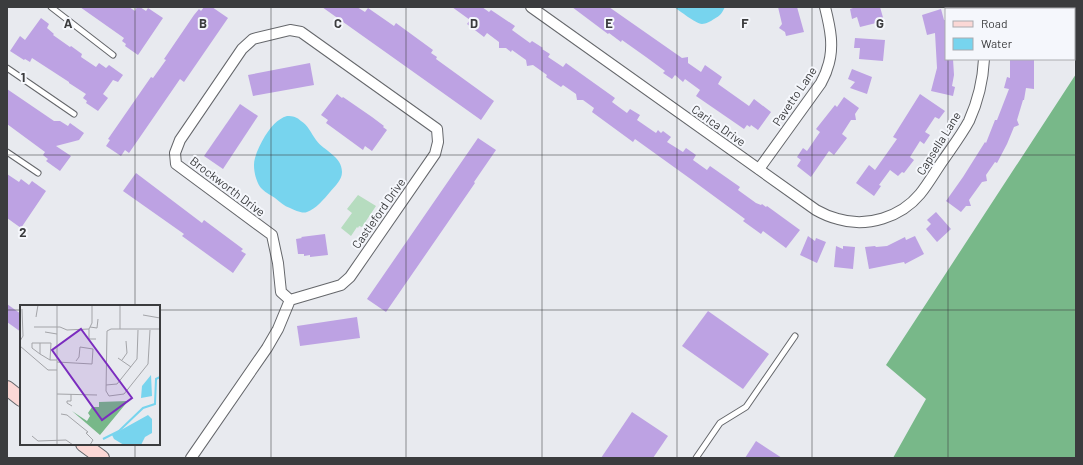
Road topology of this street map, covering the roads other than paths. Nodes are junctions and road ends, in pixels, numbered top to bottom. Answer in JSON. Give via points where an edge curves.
{"nodes":[{"id":1,"x":51,"y":7,"type":"edge"},
{"id":2,"x":531,"y":7,"type":"edge"},
{"id":3,"x":825,"y":7,"type":"edge"},
{"id":4,"x":252,"y":39,"type":"joint"},
{"id":5,"x":113,"y":55,"type":"dead end"},
{"id":6,"x":984,"y":60,"type":"edge"},
{"id":7,"x":7,"y":68,"type":"edge"},
{"id":8,"x":74,"y":114,"type":"dead end"},
{"id":9,"x":7,"y":152,"type":"edge"},
{"id":10,"x":759,"y":169,"type":"junction"},
{"id":11,"x":38,"y":173,"type":"dead end"},
{"id":12,"x":904,"y":209,"type":"joint"},
{"id":13,"x":290,"y":300,"type":"junction"},
{"id":14,"x":795,"y":336,"type":"dead end"},
{"id":15,"x":7,"y":388,"type":"edge"},
{"id":16,"x":20,"y":397,"type":"edge"},
{"id":17,"x":84,"y":445,"type":"edge"},
{"id":18,"x":102,"y":458,"type":"edge"},
{"id":19,"x":191,"y":458,"type":"edge"},
{"id":20,"x":696,"y":458,"type":"edge"}],
"edges":[{"from":1,"to":5,"type":"lane"},
{"from":2,"to":10,"type":"street","name":"Carica Drive"},
{"from":3,"to":10,"type":"street","name":"Pavetto Lane","via":[[832,45],[828,68],[821,83]]},
{"from":4,"to":13,"type":"street","name":"Brockworth Drive","via":[[242,49],[180,140],[175,153],[176,164],[272,235],[281,292]]},
{"from":4,"to":13,"type":"street","name":"Castleford Drive","via":[[290,30],[301,32],[437,129],[438,142],[435,154],[350,277],[341,285]]},
{"from":6,"to":12,"type":"street","name":"Capsella Lane","via":[[980,91],[969,120],[921,194]]},
{"from":7,"to":8,"type":"lane"},
{"from":9,"to":11,"type":"lane"},
{"from":10,"to":12,"type":"street","name":"Carica Drive","via":[[816,210],[838,220],[872,221]]},
{"from":13,"to":19,"type":"street","via":[[267,348]]},
{"from":14,"to":20,"type":"lane","via":[[746,407],[720,424]]},
{"from":15,"to":16,"type":"main road"},
{"from":17,"to":18,"type":"main road"}]}
